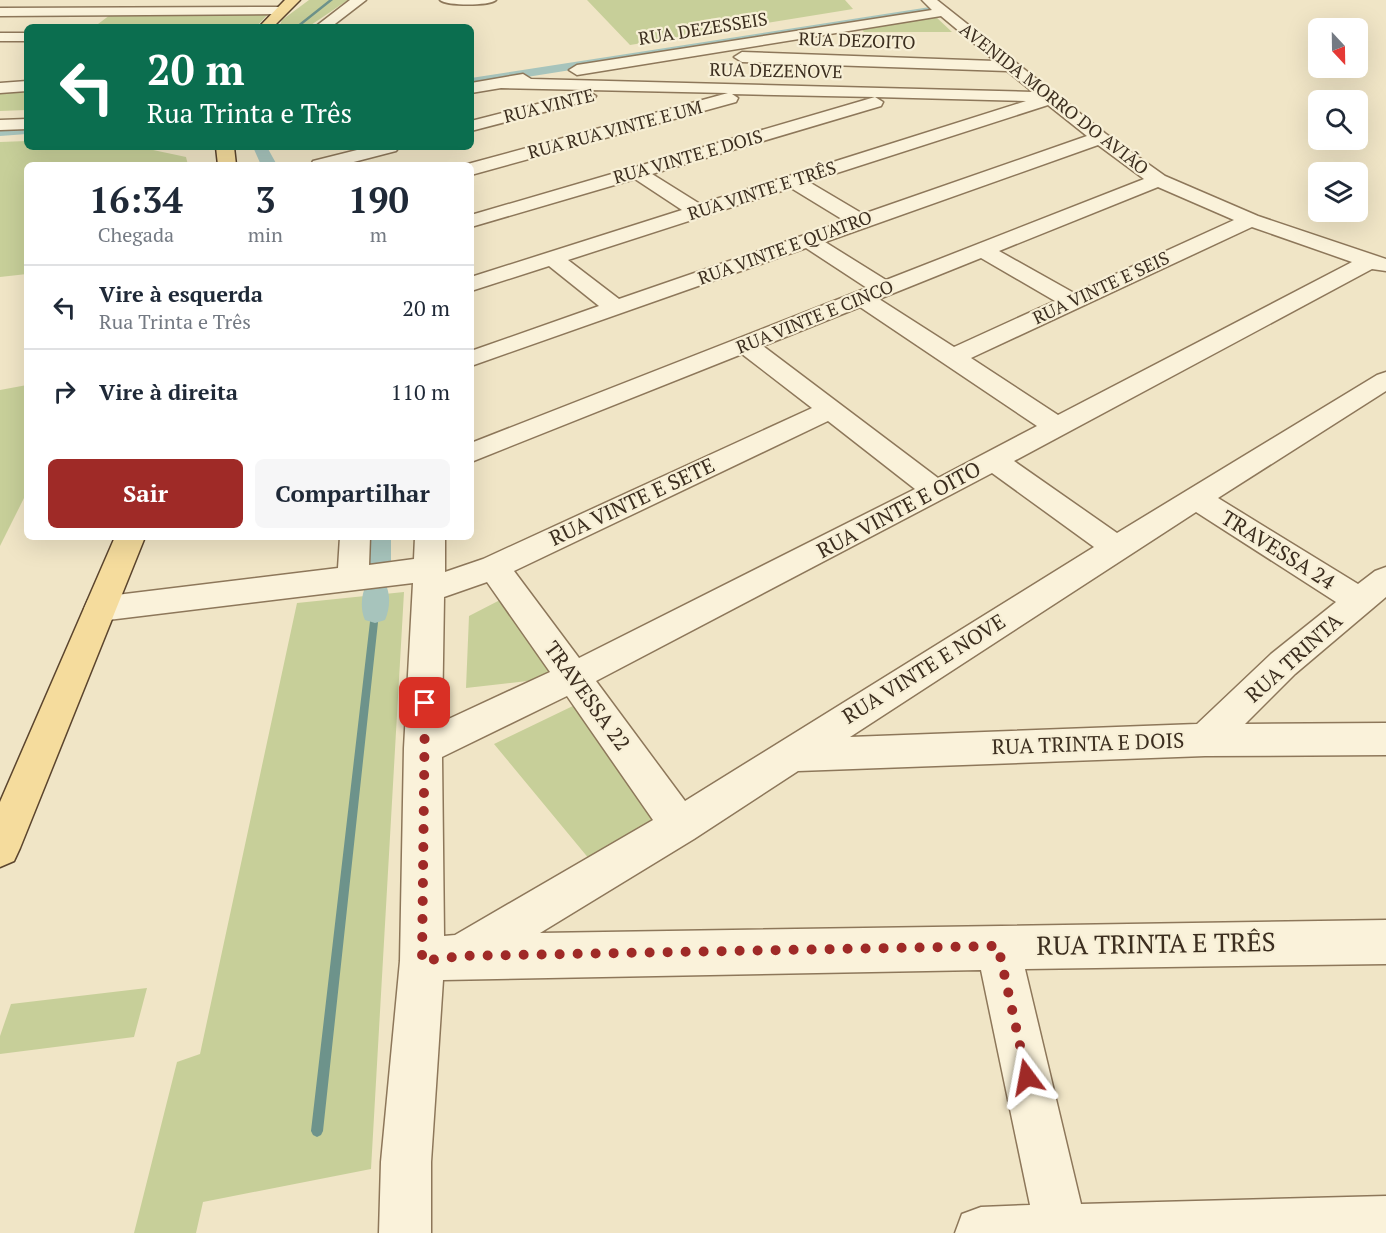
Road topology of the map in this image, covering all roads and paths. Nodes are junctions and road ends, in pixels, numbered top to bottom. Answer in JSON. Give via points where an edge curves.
{"nodes":[{"id":1,"x":217,"y":0,"type":"edge"},
{"id":2,"x":292,"y":0,"type":"edge"},
{"id":3,"x":358,"y":0,"type":"edge"},
{"id":4,"x":447,"y":0,"type":"edge"},
{"id":5,"x":489,"y":0,"type":"edge"},
{"id":6,"x":928,"y":0,"type":"edge"},
{"id":7,"x":204,"y":11,"type":"junction"},
{"id":8,"x":279,"y":11,"type":"junction"},
{"id":9,"x":0,"y":12,"type":"edge"},
{"id":10,"x":943,"y":12,"type":"junction"},
{"id":11,"x":268,"y":24,"type":"edge"},
{"id":12,"x":326,"y":24,"type":"edge"},
{"id":13,"x":812,"y":31,"type":"junction"},
{"id":14,"x":894,"y":34,"type":"dead end"},
{"id":15,"x":952,"y":36,"type":"dead end"},
{"id":16,"x":0,"y":37,"type":"edge"},
{"id":17,"x":24,"y":37,"type":"edge"},
{"id":18,"x":976,"y":37,"type":"junction"},
{"id":19,"x":667,"y":55,"type":"junction"},
{"id":20,"x":569,"y":60,"type":"dead end"},
{"id":21,"x":536,"y":66,"type":"dead end"},
{"id":22,"x":1010,"y":66,"type":"junction"},
{"id":23,"x":474,"y":76,"type":"edge"},
{"id":24,"x":502,"y":82,"type":"junction"},
{"id":25,"x":24,"y":86,"type":"edge"},
{"id":26,"x":627,"y":86,"type":"junction"},
{"id":27,"x":474,"y":87,"type":"edge"},
{"id":28,"x":0,"y":88,"type":"edge"},
{"id":29,"x":759,"y":90,"type":"junction"},
{"id":30,"x":906,"y":93,"type":"junction"},
{"id":31,"x":1051,"y":97,"type":"junction"},
{"id":32,"x":686,"y":111,"type":"junction"},
{"id":33,"x":704,"y":122,"type":"dead end"},
{"id":34,"x":24,"y":124,"type":"edge"},
{"id":35,"x":0,"y":125,"type":"edge"},
{"id":36,"x":474,"y":125,"type":"edge"},
{"id":37,"x":721,"y":132,"type":"dead end"},
{"id":38,"x":1100,"y":138,"type":"junction"},
{"id":39,"x":739,"y":142,"type":"junction"},
{"id":40,"x":375,"y":150,"type":"edge"},
{"id":41,"x":314,"y":162,"type":"edge"},
{"id":42,"x":474,"y":168,"type":"edge"},
{"id":43,"x":637,"y":172,"type":"junction"},
{"id":44,"x":1158,"y":180,"type":"junction"},
{"id":45,"x":793,"y":181,"type":"junction"},
{"id":46,"x":697,"y":211,"type":"junction"},
{"id":47,"x":474,"y":220,"type":"edge"},
{"id":48,"x":1251,"y":220,"type":"junction"},
{"id":49,"x":861,"y":221,"type":"junction"},
{"id":50,"x":807,"y":240,"type":"junction"},
{"id":51,"x":981,"y":249,"type":"junction"},
{"id":52,"x":552,"y":258,"type":"junction"},
{"id":53,"x":1378,"y":264,"type":"edge"},
{"id":54,"x":474,"y":283,"type":"edge"},
{"id":55,"x":872,"y":293,"type":"junction"},
{"id":56,"x":1071,"y":301,"type":"junction"},
{"id":57,"x":616,"y":308,"type":"junction"},
{"id":58,"x":746,"y":345,"type":"junction"},
{"id":59,"x":474,"y":358,"type":"edge"},
{"id":60,"x":951,"y":358,"type":"junction"},
{"id":61,"x":1386,"y":380,"type":"edge"},
{"id":62,"x":831,"y":409,"type":"junction"},
{"id":63,"x":1056,"y":426,"type":"junction"},
{"id":64,"x":474,"y":452,"type":"edge"},
{"id":65,"x":994,"y":460,"type":"junction"},
{"id":66,"x":936,"y":491,"type":"junction"},
{"id":67,"x":1197,"y":499,"type":"junction"},
{"id":68,"x":129,"y":540,"type":"edge"},
{"id":69,"x":355,"y":540,"type":"edge"},
{"id":70,"x":1116,"y":548,"type":"junction"},
{"id":71,"x":429,"y":565,"type":"edge"},
{"id":72,"x":494,"y":567,"type":"junction"},
{"id":73,"x":353,"y":579,"type":"junction"},
{"id":74,"x":1386,"y":579,"type":"edge"},
{"id":75,"x":1359,"y":601,"type":"junction"},
{"id":76,"x":100,"y":609,"type":"junction"},
{"id":77,"x":575,"y":678,"type":"junction"},
{"id":78,"x":1386,"y":739,"type":"edge"},
{"id":79,"x":1205,"y":740,"type":"junction"},
{"id":80,"x":423,"y":748,"type":"junction"},
{"id":81,"x":790,"y":755,"type":"junction"},
{"id":82,"x":10,"y":802,"type":"edge"},
{"id":83,"x":680,"y":826,"type":"junction"},
{"id":84,"x":0,"y":848,"type":"edge"},
{"id":85,"x":1386,"y":942,"type":"edge"},
{"id":86,"x":998,"y":946,"type":"junction"},
{"id":87,"x":441,"y":958,"type":"junction"},
{"id":88,"x":1386,"y":1222,"type":"edge"},
{"id":89,"x":1061,"y":1229,"type":"junction"},
{"id":90,"x":1299,"y":1229,"type":"edge"},
{"id":91,"x":405,"y":1233,"type":"edge"},
{"id":92,"x":981,"y":1233,"type":"edge"}],
"edges":[{"from":1,"to":7,"type":"street"},
{"from":2,"to":8,"type":"main road"},
{"from":3,"to":12,"type":"street"},
{"from":4,"to":5,"type":"street"},
{"from":6,"to":10,"type":"street","name":"AVENIDA MORRO DO AVIÃO"},
{"from":6,"to":20,"type":"street","name":"RUA DEZESSEIS"},
{"from":7,"to":8,"type":"street"},
{"from":7,"to":9,"type":"street"},
{"from":8,"to":11,"type":"main road"},
{"from":10,"to":13,"type":"street","name":"RUA DEZESSEIS"},
{"from":10,"to":18,"type":"street","name":"AVENIDA MORRO DO AVIÃO"},
{"from":13,"to":14,"type":"street"},
{"from":13,"to":19,"type":"street","name":"RUA DEZESSEIS"},
{"from":15,"to":18,"type":"street"},
{"from":16,"to":17,"type":"street"},
{"from":18,"to":22,"type":"street","name":"AVENIDA MORRO DO AVIÃO"},
{"from":19,"to":22,"type":"street","name":"RUA DEZOITO"},
{"from":19,"to":24,"type":"street","name":"RUA DEZESSEIS"},
{"from":21,"to":23,"type":"street"},
{"from":22,"to":31,"type":"street","name":"AVENIDA MORRO DO AVIÃO"},
{"from":24,"to":26,"type":"street","name":"RUA DEZENOVE"},
{"from":24,"to":27,"type":"street","name":"RUA DEZESSEIS"},
{"from":25,"to":28,"type":"street"},
{"from":26,"to":29,"type":"street","name":"RUA DEZENOVE"},
{"from":26,"to":36,"type":"street","name":"RUA VINTE"},
{"from":29,"to":30,"type":"street","name":"RUA DEZENOVE"},
{"from":29,"to":32,"type":"street","name":"RUA RUA VINTE E UM"},
{"from":30,"to":31,"type":"street","name":"RUA DEZENOVE"},
{"from":30,"to":39,"type":"street","name":"RUA VINTE E DOIS"},
{"from":31,"to":38,"type":"street","name":"AVENIDA MORRO DO AVIÃO"},
{"from":31,"to":45,"type":"street","name":"RUA VINTE E TRÊS"},
{"from":32,"to":33,"type":"street"},
{"from":32,"to":42,"type":"street","name":"RUA RUA VINTE E UM"},
{"from":34,"to":35,"type":"street"},
{"from":37,"to":39,"type":"street"},
{"from":38,"to":44,"type":"street","name":"AVENIDA MORRO DO AVIÃO"},
{"from":38,"to":49,"type":"street","name":"RUA VINTE E QUATRO"},
{"from":39,"to":43,"type":"street","name":"RUA VINTE E DOIS"},
{"from":40,"to":41,"type":"street"},
{"from":43,"to":46,"type":"street"},
{"from":43,"to":47,"type":"street","name":"RUA VINTE E DOIS"},
{"from":44,"to":48,"type":"street","name":"AVENIDA MORRO DO AVIÃO"},
{"from":44,"to":51,"type":"street","name":"RUA VINTE E CINCO"},
{"from":45,"to":46,"type":"street","name":"RUA VINTE E TRÊS"},
{"from":45,"to":49,"type":"street"},
{"from":46,"to":52,"type":"street","name":"RUA VINTE E TRÊS"},
{"from":48,"to":53,"type":"street","name":"AVENIDA MORRO DO AVIÃO"},
{"from":48,"to":56,"type":"street","name":"RUA VINTE E SEIS"},
{"from":49,"to":50,"type":"street","name":"RUA VINTE E QUATRO"},
{"from":50,"to":55,"type":"street"},
{"from":50,"to":57,"type":"street","name":"RUA VINTE E QUATRO"},
{"from":51,"to":55,"type":"street","name":"RUA VINTE E CINCO"},
{"from":51,"to":56,"type":"street"},
{"from":52,"to":54,"type":"street","name":"RUA VINTE E TRÊS"},
{"from":52,"to":57,"type":"street"},
{"from":53,"to":63,"type":"street","name":"RUA VINTE E OITO"},
{"from":55,"to":58,"type":"street","name":"RUA VINTE E CINCO"},
{"from":55,"to":60,"type":"street"},
{"from":56,"to":60,"type":"street","name":"RUA VINTE E SEIS"},
{"from":57,"to":59,"type":"street","name":"RUA VINTE E QUATRO"},
{"from":58,"to":62,"type":"street"},
{"from":58,"to":64,"type":"street","name":"RUA VINTE E CINCO"},
{"from":60,"to":63,"type":"street"},
{"from":61,"to":67,"type":"street","name":"RUA VINTE E NOVE"},
{"from":62,"to":66,"type":"street"},
{"from":62,"to":72,"type":"street","name":"RUA VINTE E SETE"},
{"from":63,"to":65,"type":"street","name":"RUA VINTE E OITO"},
{"from":65,"to":66,"type":"street","name":"RUA VINTE E OITO"},
{"from":65,"to":70,"type":"street"},
{"from":66,"to":77,"type":"street","name":"RUA VINTE E OITO"},
{"from":67,"to":70,"type":"street","name":"RUA VINTE E NOVE"},
{"from":67,"to":75,"type":"street","name":"TRAVESSA 24"},
{"from":68,"to":76,"type":"main road"},
{"from":69,"to":73,"type":"street"},
{"from":70,"to":81,"type":"street","name":"RUA VINTE E NOVE"},
{"from":71,"to":72,"type":"street","name":"RUA VINTE E SETE"},
{"from":71,"to":73,"type":"street","name":"RUA VINTE E SETE"},
{"from":71,"to":80,"type":"street"},
{"from":72,"to":77,"type":"street","name":"TRAVESSA 22"},
{"from":73,"to":76,"type":"street","name":"RUA VINTE E SETE"},
{"from":74,"to":75,"type":"street","name":"RUA TRINTA"},
{"from":75,"to":79,"type":"street","name":"RUA TRINTA","via":[[1283,664]]},
{"from":76,"to":82,"type":"main road"},
{"from":77,"to":80,"type":"street","name":"RUA VINTE E OITO"},
{"from":77,"to":83,"type":"street","name":"TRAVESSA 22"},
{"from":78,"to":79,"type":"street","name":"RUA TRINTA E DOIS"},
{"from":79,"to":81,"type":"street","name":"RUA TRINTA E DOIS"},
{"from":80,"to":87,"type":"street"},
{"from":81,"to":83,"type":"street","name":"RUA VINTE E NOVE"},
{"from":82,"to":84,"type":"main road"},
{"from":83,"to":87,"type":"street","name":"RUA VINTE E NOVE"},
{"from":85,"to":86,"type":"street","name":"RUA TRINTA E TRÊS"},
{"from":86,"to":87,"type":"street","name":"RUA TRINTA E TRÊS"},
{"from":86,"to":89,"type":"street"},
{"from":87,"to":91,"type":"street","via":[[406,1162]]},
{"from":88,"to":90,"type":"street"},
{"from":89,"to":90,"type":"street"},
{"from":89,"to":92,"type":"street"}]}
